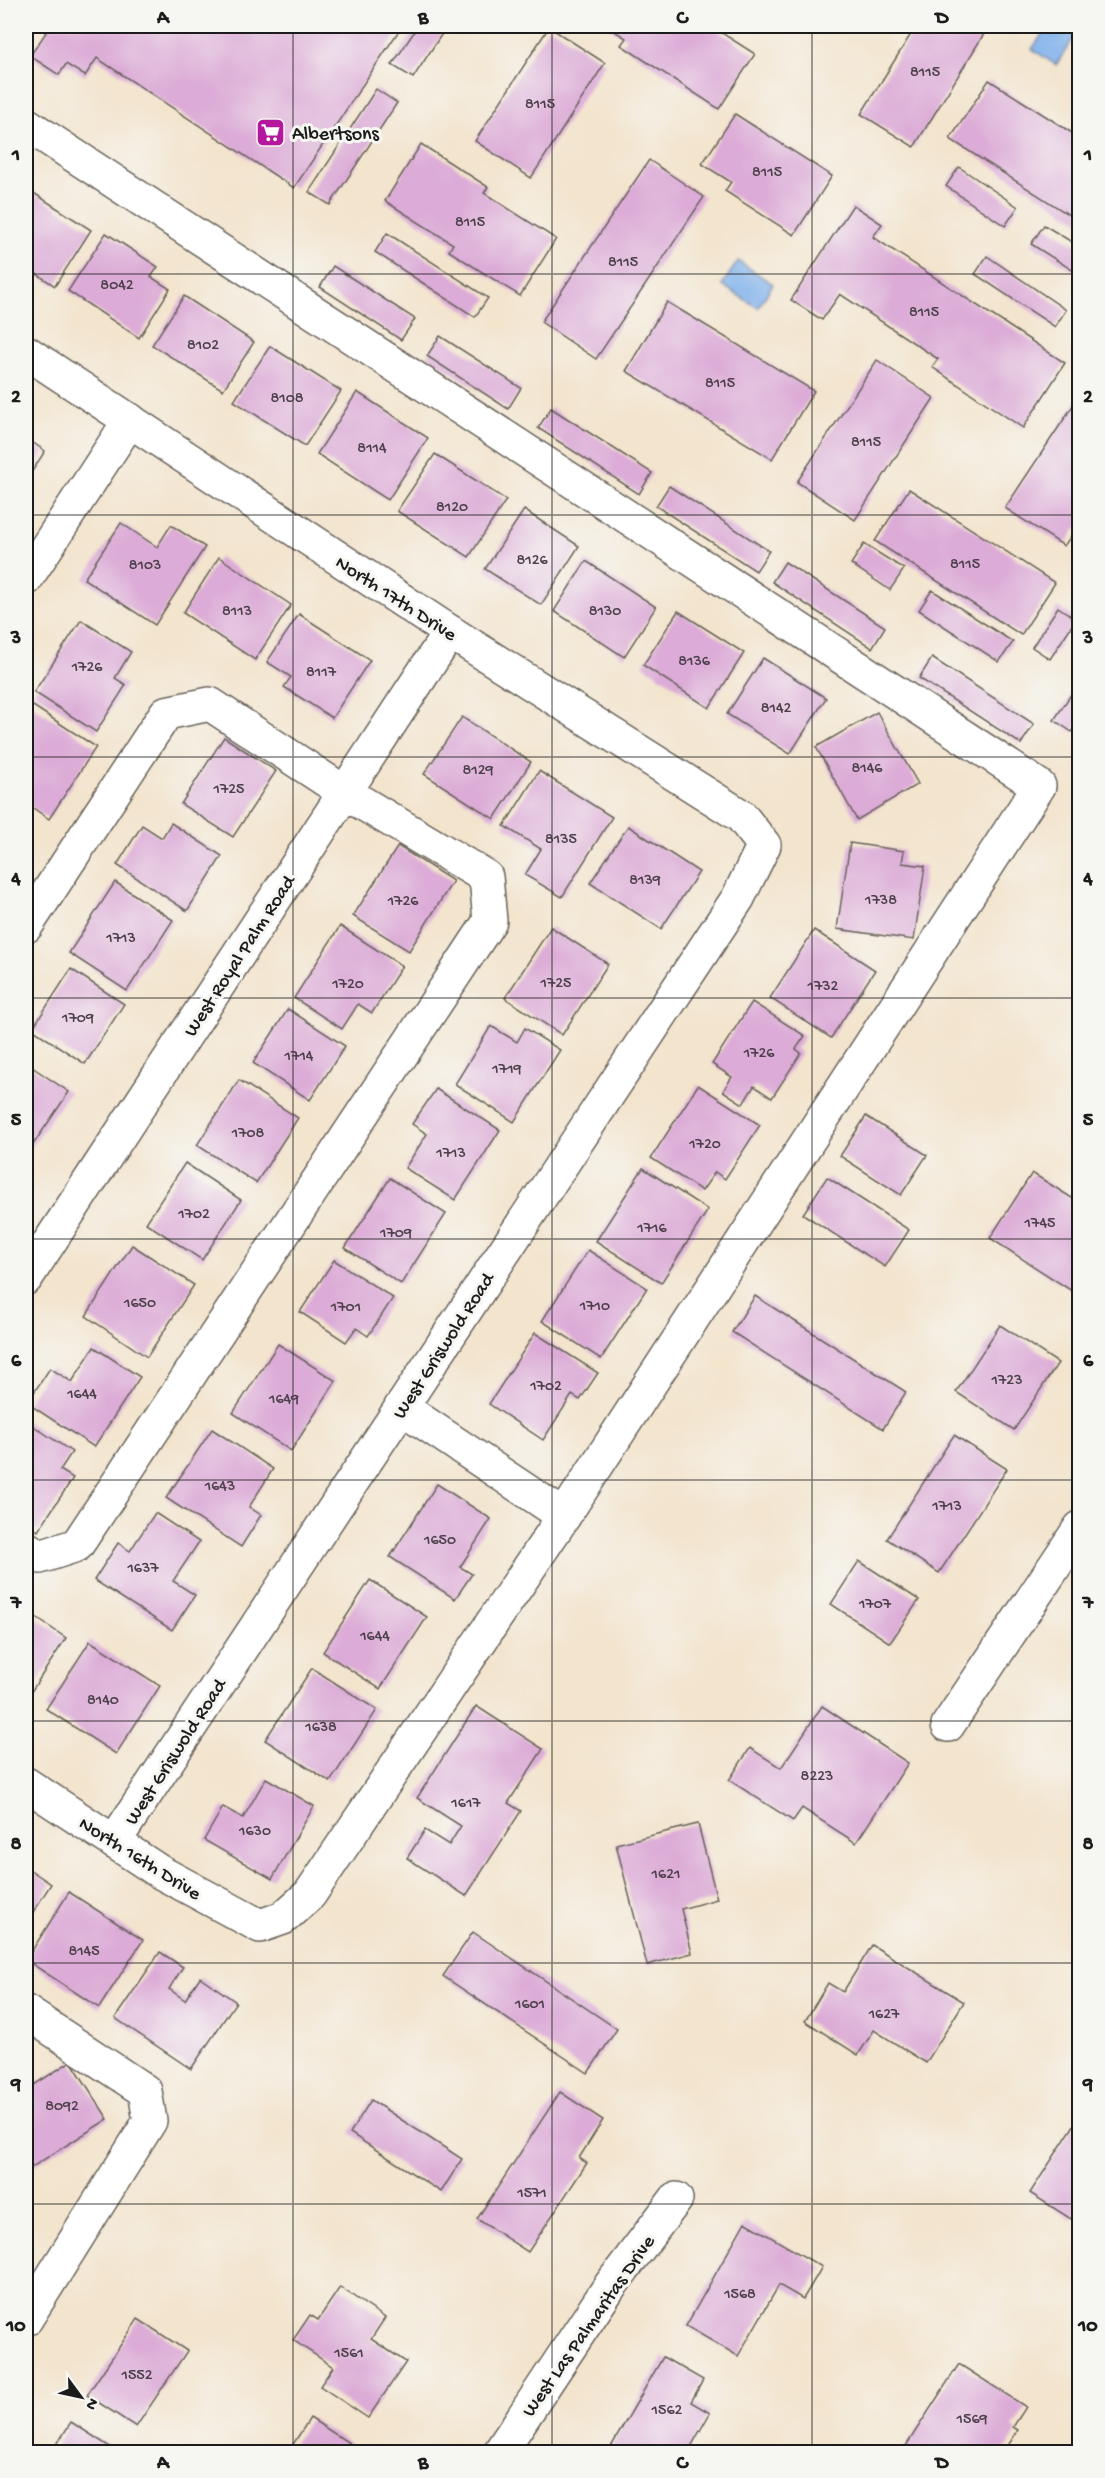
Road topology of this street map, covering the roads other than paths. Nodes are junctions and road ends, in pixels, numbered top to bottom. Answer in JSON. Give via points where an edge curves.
{"nodes":[{"id":1,"x":26,"y":124,"type":"edge"},
{"id":2,"x":26,"y":351,"type":"edge"},
{"id":3,"x":130,"y":420,"type":"junction"},
{"id":4,"x":26,"y":579,"type":"edge"},
{"id":5,"x":450,"y":632,"type":"junction"},
{"id":6,"x":344,"y":792,"type":"junction"},
{"id":7,"x":764,"y":845,"type":"joint"},
{"id":8,"x":26,"y":926,"type":"edge"},
{"id":9,"x":26,"y":1278,"type":"edge"},
{"id":10,"x":402,"y":1407,"type":"junction"},
{"id":11,"x":564,"y":1516,"type":"junction"},
{"id":12,"x":1080,"y":1528,"type":"edge"},
{"id":13,"x":26,"y":1548,"type":"edge"},
{"id":14,"x":948,"y":1725,"type":"dead end"},
{"id":15,"x":26,"y":1784,"type":"edge"},
{"id":16,"x":114,"y":1842,"type":"junction"},
{"id":17,"x":26,"y":2012,"type":"edge"},
{"id":18,"x":676,"y":2199,"type":"dead end"},
{"id":19,"x":36,"y":2283,"type":"edge"},
{"id":20,"x":26,"y":2319,"type":"edge"},
{"id":21,"x":500,"y":2452,"type":"edge"}],
"edges":[{"from":1,"to":11,"type":"street","via":[[1039,786]]},
{"from":2,"to":3,"type":"street","name":"North 17th Drive"},
{"from":3,"to":4,"type":"street"},
{"from":3,"to":5,"type":"street","name":"North 17th Drive"},
{"from":5,"to":6,"type":"street","name":"West Royal Palm Road"},
{"from":5,"to":7,"type":"street","name":"North 17th Drive","via":[[741,816]]},
{"from":6,"to":8,"type":"street","via":[[210,704],[166,713]]},
{"from":6,"to":9,"type":"street","name":"West Royal Palm Road"},
{"from":6,"to":13,"type":"street","via":[[486,877],[490,921],[76,1545],[40,1557]]},
{"from":7,"to":10,"type":"street","name":"West Griswold Road","via":[[738,898]]},
{"from":10,"to":11,"type":"street"},
{"from":10,"to":16,"type":"street","name":"West Griswold Road"},
{"from":11,"to":16,"type":"street","name":"North 16th Drive","via":[[310,1894],[283,1918],[260,1926],[160,1872]]},
{"from":12,"to":14,"type":"street"},
{"from":15,"to":16,"type":"street","name":"North 16th Drive"},
{"from":17,"to":19,"type":"street","via":[[145,2091],[150,2121]]},
{"from":18,"to":21,"type":"street","name":"West Las Palmaritas Drive","via":[[610,2286]]},
{"from":19,"to":20,"type":"street"}]}
